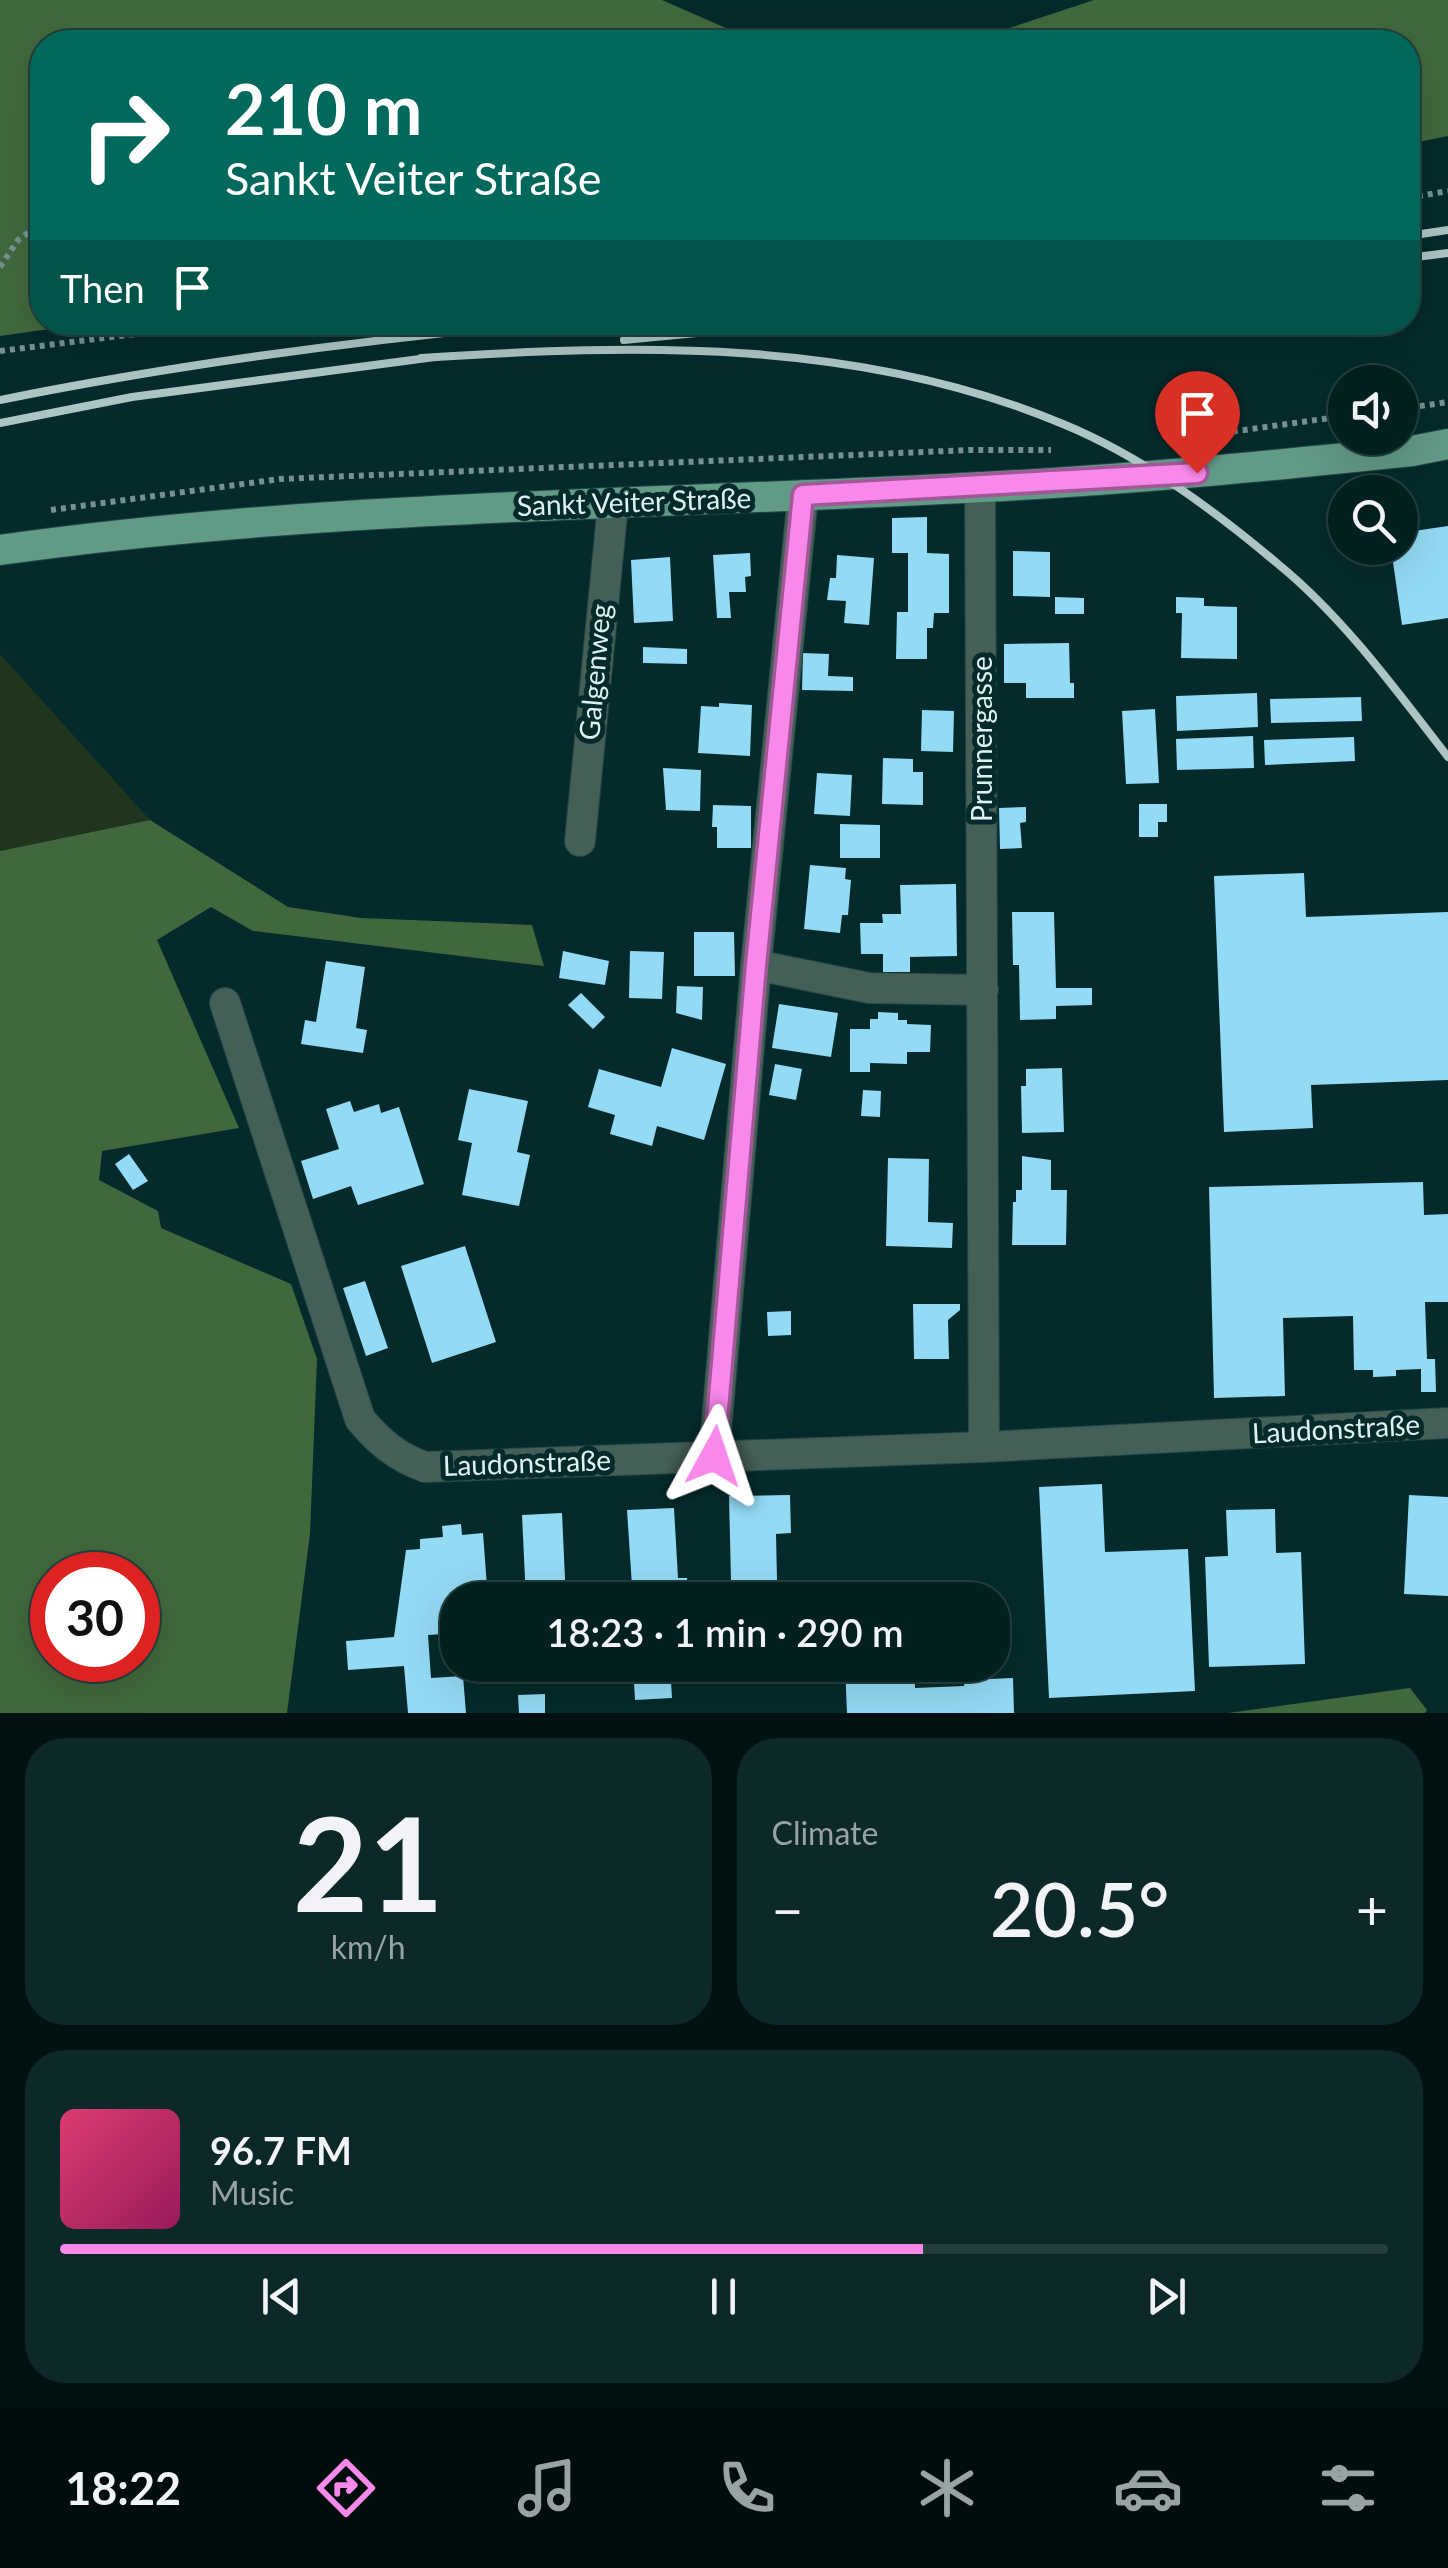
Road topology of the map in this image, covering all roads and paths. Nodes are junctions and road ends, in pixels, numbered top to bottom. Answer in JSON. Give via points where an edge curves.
{"nodes":[{"id":1,"x":1448,"y":191,"type":"edge"},
{"id":2,"x":1420,"y":196,"type":"edge"},
{"id":3,"x":30,"y":232,"type":"edge"},
{"id":4,"x":0,"y":267,"type":"edge"},
{"id":5,"x":128,"y":335,"type":"edge"},
{"id":6,"x":0,"y":351,"type":"edge"},
{"id":7,"x":1448,"y":402,"type":"edge"},
{"id":8,"x":1418,"y":406,"type":"edge"},
{"id":9,"x":1328,"y":418,"type":"edge"},
{"id":10,"x":1448,"y":444,"type":"edge"},
{"id":11,"x":1190,"y":446,"type":"dead end"},
{"id":12,"x":1066,"y":450,"type":"dead end"},
{"id":13,"x":980,"y":488,"type":"junction"},
{"id":14,"x":803,"y":495,"type":"junction"},
{"id":15,"x":613,"y":504,"type":"junction"},
{"id":16,"x":37,"y":512,"type":"dead end"},
{"id":17,"x":0,"y":550,"type":"edge"},
{"id":18,"x":580,"y":841,"type":"dead end"},
{"id":19,"x":756,"y":965,"type":"junction"},
{"id":20,"x":983,"y":990,"type":"junction"},
{"id":21,"x":225,"y":1003,"type":"dead end"},
{"id":22,"x":1448,"y":1423,"type":"edge"},
{"id":23,"x":984,"y":1447,"type":"junction"},
{"id":24,"x":714,"y":1456,"type":"junction"}],
"edges":[{"from":1,"to":2,"type":"path"},
{"from":3,"to":4,"type":"path"},
{"from":5,"to":6,"type":"path"},
{"from":7,"to":8,"type":"path"},
{"from":9,"to":11,"type":"path","via":[[1215,434]]},
{"from":10,"to":13,"type":"main road","name":"Sankt Veiter Straße","via":[[1161,477]]},
{"from":12,"to":16,"type":"path","via":[[280,479]]},
{"from":13,"to":14,"type":"main road","name":"Sankt Veiter Straße"},
{"from":13,"to":20,"type":"street","name":"Prunnergasse"},
{"from":14,"to":15,"type":"main road","name":"Sankt Veiter Straße"},
{"from":14,"to":19,"type":"street"},
{"from":15,"to":17,"type":"main road","name":"Sankt Veiter Straße","via":[[116,534]]},
{"from":15,"to":18,"type":"street","name":"Galgenweg"},
{"from":19,"to":20,"type":"street","via":[[869,988]]},
{"from":19,"to":24,"type":"street"},
{"from":20,"to":23,"type":"street","name":"Prunnergasse"},
{"from":21,"to":24,"type":"street","name":"Laudonstraße","via":[[360,1419],[377,1439],[404,1460],[425,1466]]},
{"from":22,"to":23,"type":"street","name":"Laudonstraße"},
{"from":23,"to":24,"type":"street","name":"Laudonstraße"}]}
